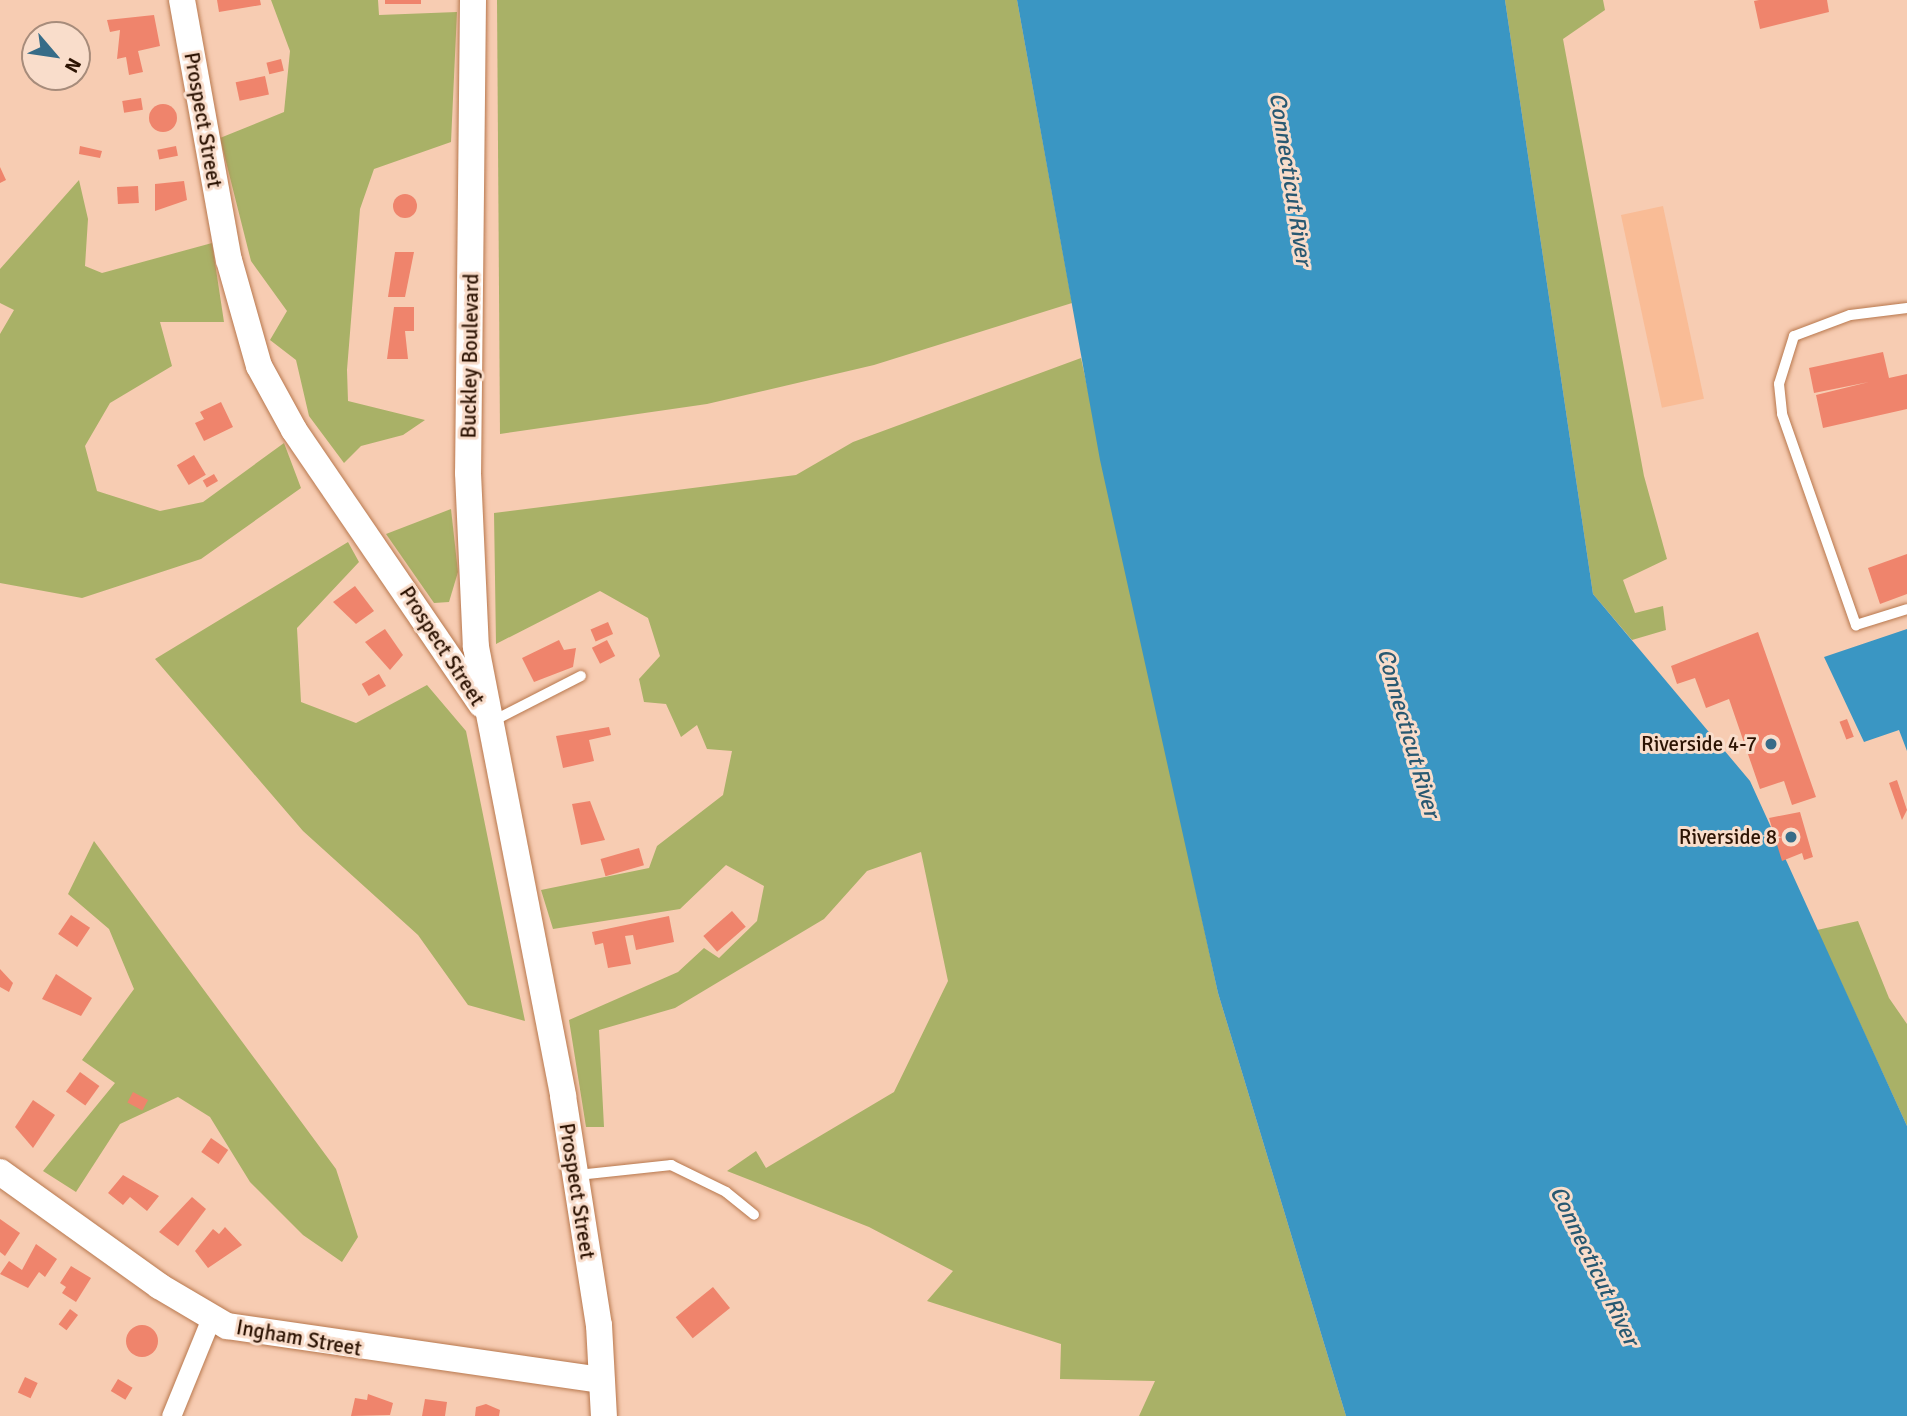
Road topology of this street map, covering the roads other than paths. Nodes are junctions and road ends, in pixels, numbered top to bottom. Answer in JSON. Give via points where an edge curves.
{"nodes":[{"id":1,"x":182,"y":0,"type":"edge"},
{"id":2,"x":473,"y":0,"type":"edge"},
{"id":3,"x":1907,"y":308,"type":"edge"},
{"id":4,"x":1907,"y":609,"type":"edge"},
{"id":5,"x":581,"y":676,"type":"dead end"},
{"id":6,"x":486,"y":718,"type":"junction"},
{"id":7,"x":0,"y":1172,"type":"edge"},
{"id":8,"x":574,"y":1176,"type":"junction"},
{"id":9,"x":754,"y":1215,"type":"dead end"},
{"id":10,"x":211,"y":1318,"type":"junction"},
{"id":11,"x":601,"y":1380,"type":"junction"},
{"id":12,"x":171,"y":1416,"type":"edge"},
{"id":13,"x":604,"y":1416,"type":"edge"}],
"edges":[{"from":1,"to":6,"type":"street","name":"Prospect Street","via":[[234,284],[259,366],[294,430]]},
{"from":2,"to":6,"type":"street","name":"Buckley Boulevard","via":[[468,473],[470,580]]},
{"from":3,"to":4,"type":"lane","via":[[1850,315],[1794,336],[1779,384],[1785,425],[1856,625]]},
{"from":5,"to":6,"type":"lane"},
{"from":6,"to":8,"type":"street","name":"Prospect Street"},
{"from":7,"to":10,"type":"street","name":"Ingham Street"},
{"from":8,"to":9,"type":"lane","via":[[671,1165],[726,1192]]},
{"from":8,"to":11,"type":"street","name":"Prospect Street"},
{"from":10,"to":11,"type":"street","name":"Ingham Street","via":[[257,1335]]},
{"from":10,"to":12,"type":"street"},
{"from":11,"to":13,"type":"street","name":"Prospect Street"}]}
